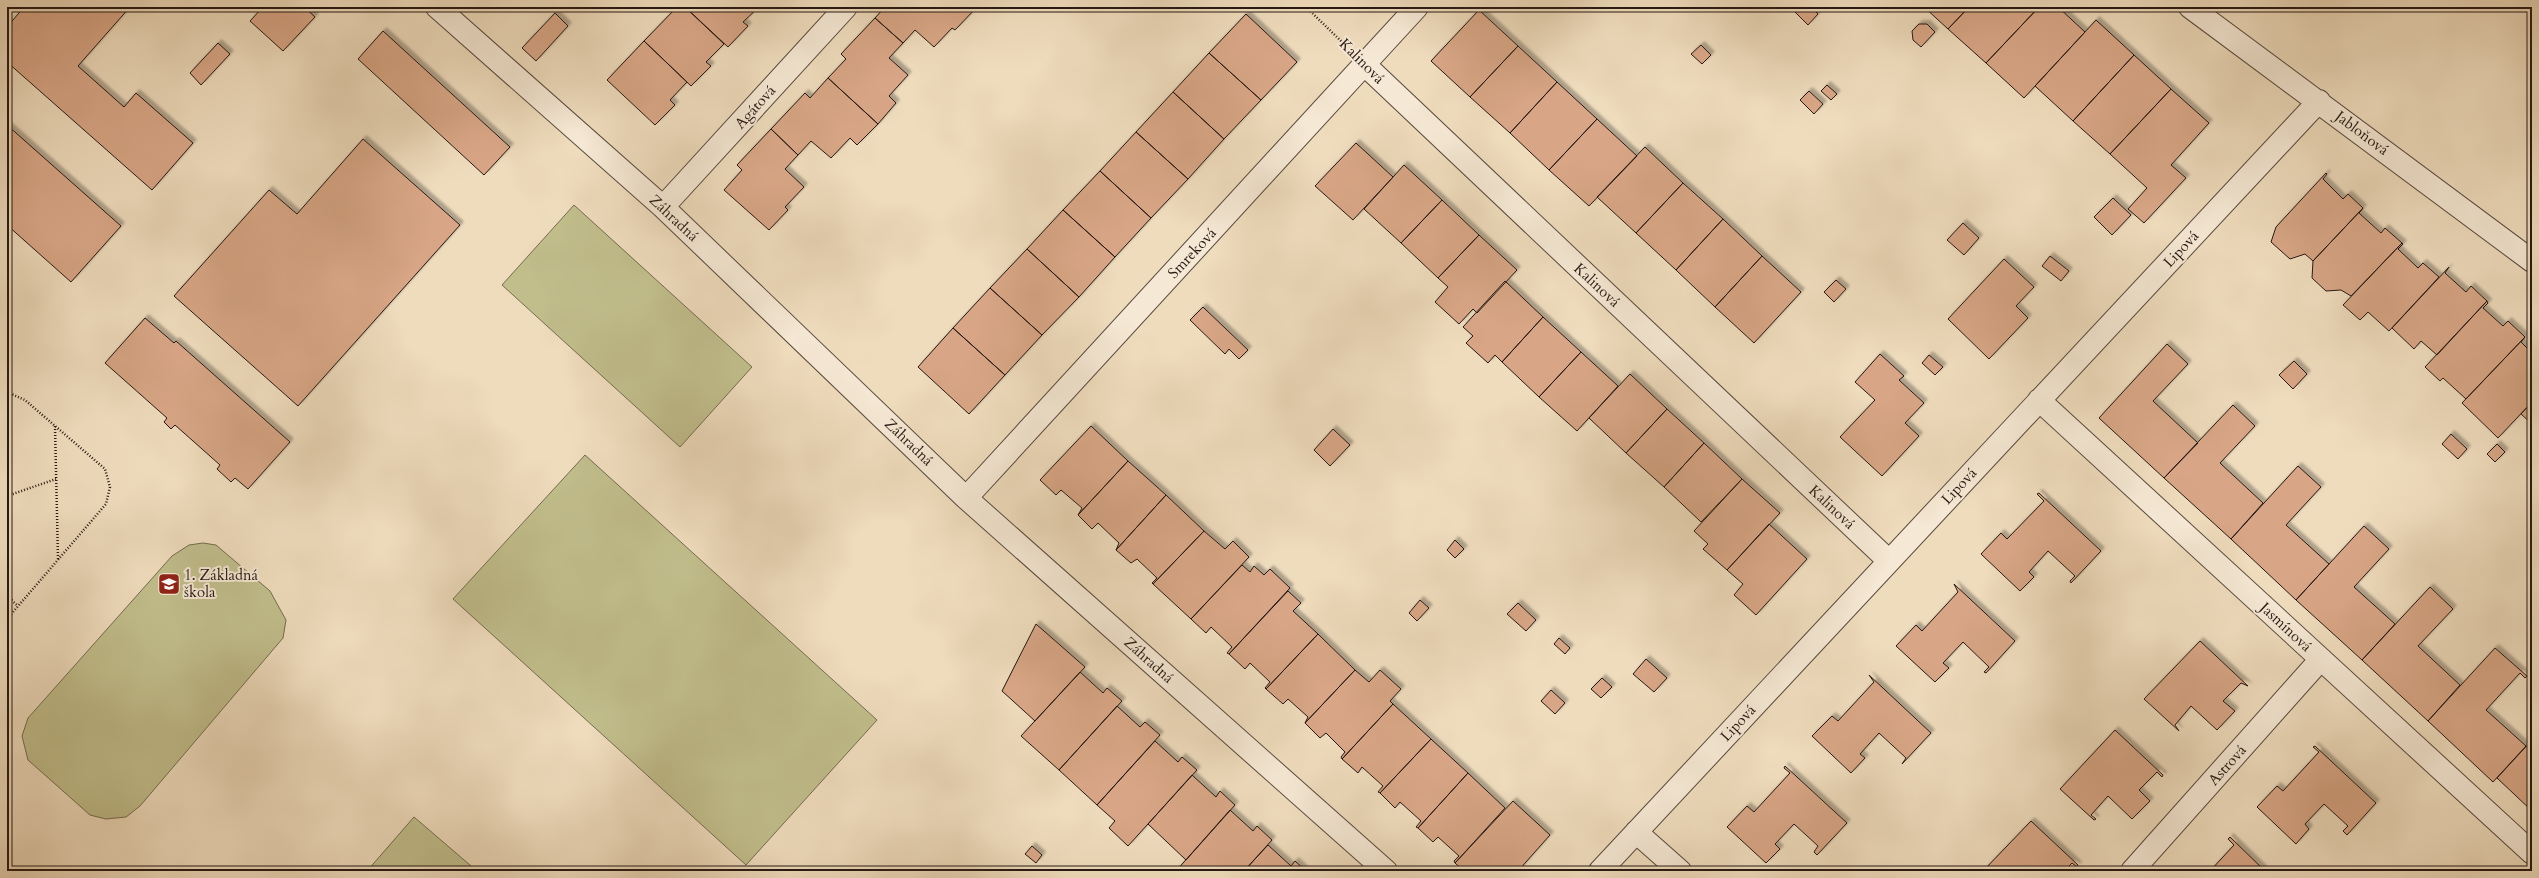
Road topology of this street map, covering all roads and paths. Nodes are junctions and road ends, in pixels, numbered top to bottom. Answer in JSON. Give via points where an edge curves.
{"nodes":[{"id":1,"x":437,"y":7,"type":"edge"},
{"id":2,"x":846,"y":7,"type":"edge"},
{"id":3,"x":1306,"y":7,"type":"edge"},
{"id":4,"x":1417,"y":7,"type":"edge"},
{"id":5,"x":2190,"y":7,"type":"edge"},
{"id":6,"x":1365,"y":65,"type":"junction"},
{"id":7,"x":2320,"y":101,"type":"junction"},
{"id":8,"x":664,"y":207,"type":"junction"},
{"id":9,"x":2532,"y":261,"type":"edge"},
{"id":10,"x":7,"y":392,"type":"edge"},
{"id":11,"x":2039,"y":400,"type":"junction"},
{"id":12,"x":55,"y":425,"type":"junction"},
{"id":13,"x":56,"y":479,"type":"junction"},
{"id":14,"x":7,"y":496,"type":"edge"},
{"id":15,"x":966,"y":498,"type":"junction"},
{"id":16,"x":58,"y":559,"type":"junction"},
{"id":17,"x":1889,"y":561,"type":"junction"},
{"id":18,"x":7,"y":596,"type":"edge"},
{"id":19,"x":18,"y":606,"type":"junction"},
{"id":20,"x":7,"y":619,"type":"edge"},
{"id":21,"x":2322,"y":660,"type":"junction"},
{"id":22,"x":1636,"y":832,"type":"junction"},
{"id":23,"x":2532,"y":853,"type":"edge"},
{"id":24,"x":1386,"y":871,"type":"edge"},
{"id":25,"x":1600,"y":871,"type":"edge"},
{"id":26,"x":1680,"y":871,"type":"edge"},
{"id":27,"x":2132,"y":871,"type":"edge"}],
"edges":[{"from":1,"to":8,"type":"street","name":"Záhradná"},
{"from":2,"to":8,"type":"street","name":"Agátová"},
{"from":3,"to":6,"type":"path","name":"Kalinová"},
{"from":4,"to":6,"type":"street","name":"Smreková"},
{"from":5,"to":7,"type":"street","name":"Jabloňová"},
{"from":6,"to":15,"type":"street","name":"Smreková"},
{"from":6,"to":17,"type":"street","name":"Kalinová"},
{"from":7,"to":9,"type":"street","name":"Jabloňová"},
{"from":7,"to":11,"type":"street","name":"Lipová"},
{"from":8,"to":15,"type":"street","name":"Záhradná"},
{"from":10,"to":12,"type":"path","via":[[25,400]]},
{"from":11,"to":17,"type":"street","name":"Lipová"},
{"from":11,"to":21,"type":"street","name":"Jasmínová"},
{"from":12,"to":13,"type":"path"},
{"from":12,"to":16,"type":"path","via":[[105,470],[110,478],[106,504]]},
{"from":13,"to":14,"type":"path"},
{"from":13,"to":16,"type":"path"},
{"from":15,"to":24,"type":"street","name":"Záhradná"},
{"from":16,"to":19,"type":"path"},
{"from":17,"to":22,"type":"street","name":"Lipová"},
{"from":18,"to":19,"type":"path"},
{"from":19,"to":20,"type":"path"},
{"from":21,"to":23,"type":"street","name":"Jasmínová"},
{"from":21,"to":27,"type":"street","name":"Astrová"},
{"from":22,"to":25,"type":"street","name":"Lipová"},
{"from":22,"to":26,"type":"street"}]}
